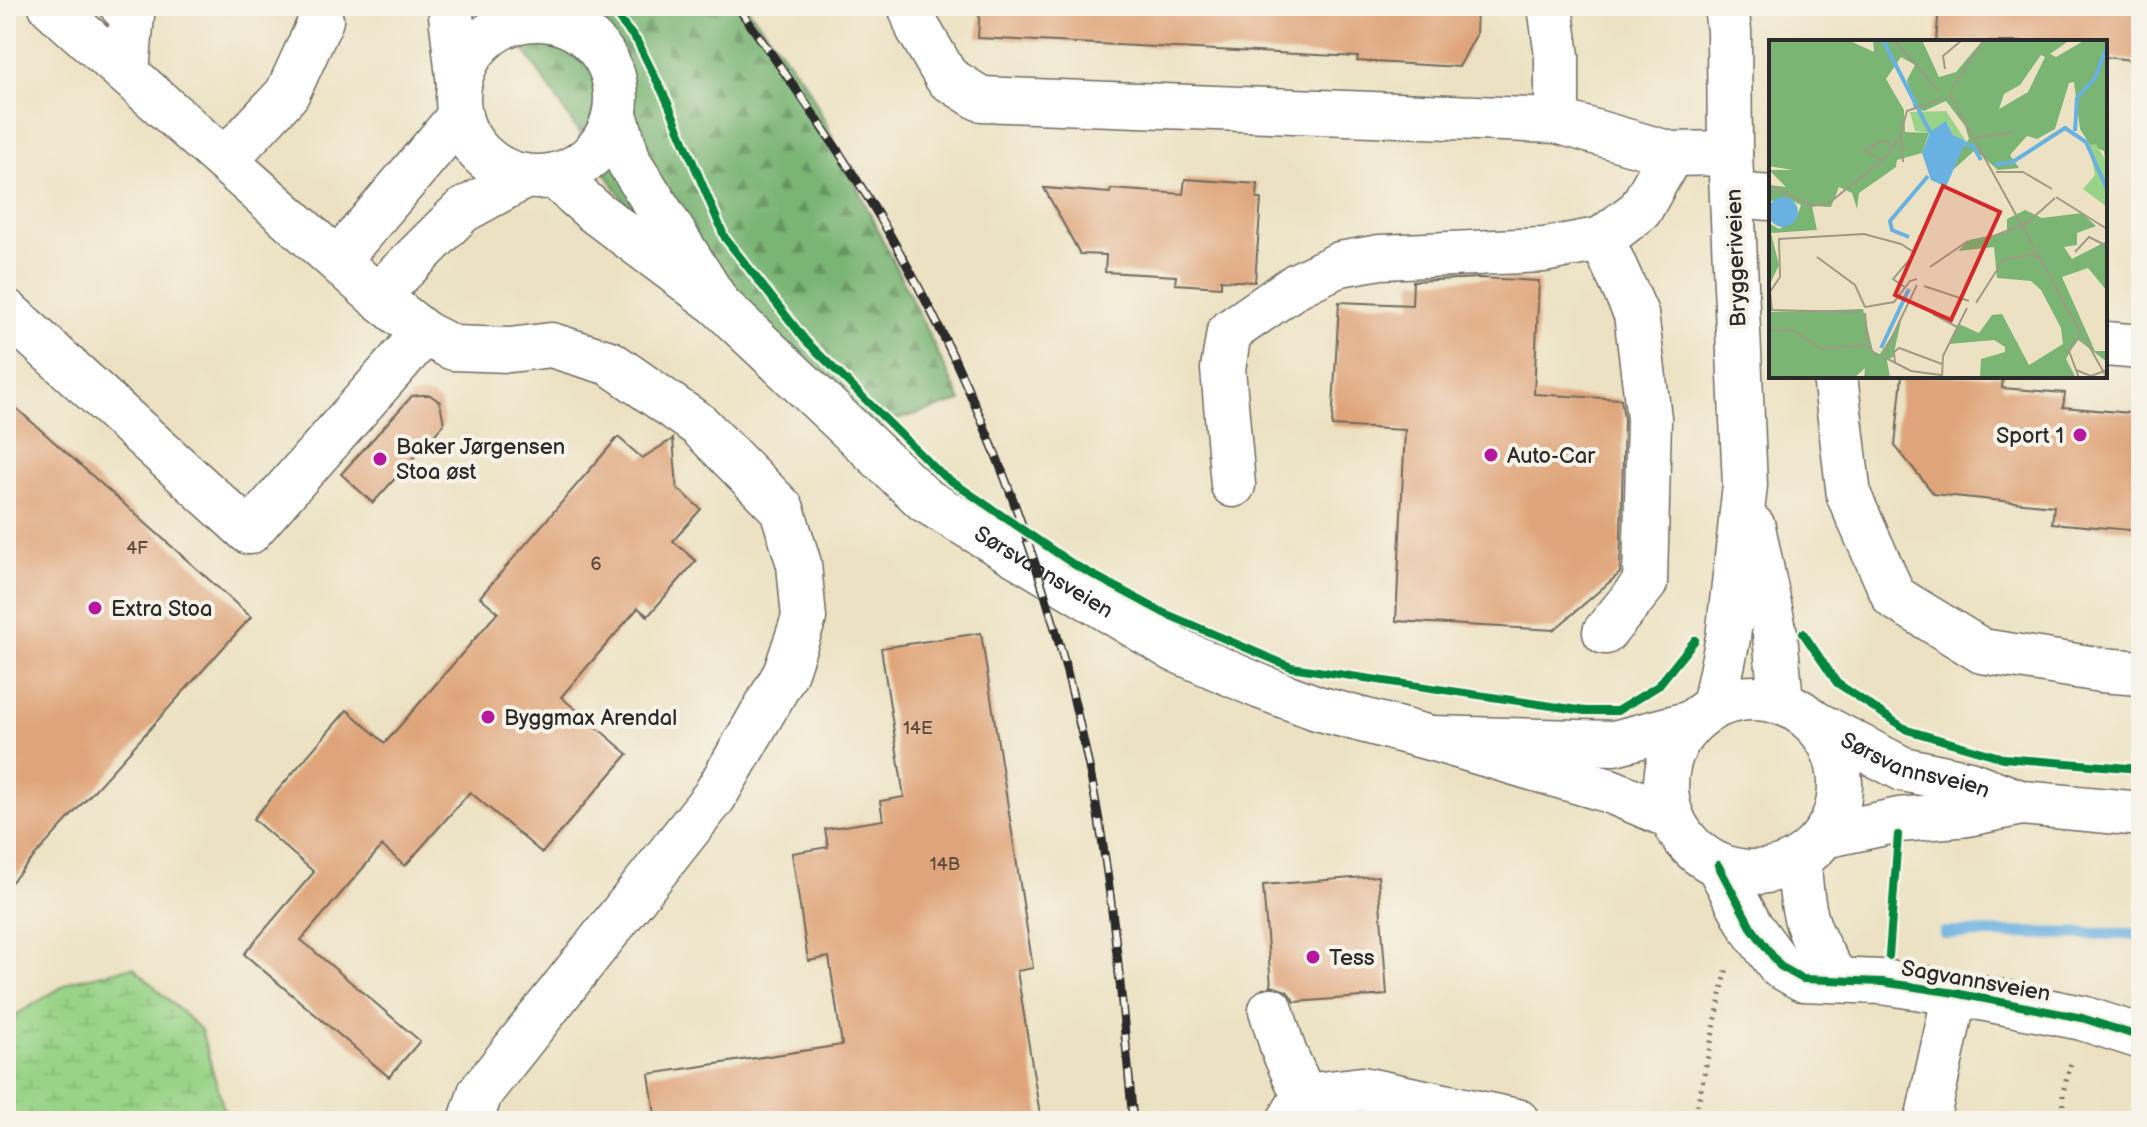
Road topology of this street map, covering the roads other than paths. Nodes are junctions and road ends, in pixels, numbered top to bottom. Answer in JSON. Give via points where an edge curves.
{"nodes":[{"id":1,"x":51,"y":6,"type":"edge"},
{"id":2,"x":122,"y":6,"type":"edge"},
{"id":3,"x":317,"y":6,"type":"edge"},
{"id":4,"x":450,"y":6,"type":"edge"},
{"id":5,"x":910,"y":6,"type":"edge"},
{"id":6,"x":1550,"y":6,"type":"edge"},
{"id":7,"x":543,"y":13,"type":"edge"},
{"id":8,"x":1731,"y":14,"type":"edge"},
{"id":9,"x":127,"y":71,"type":"junction"},
{"id":10,"x":460,"y":100,"type":"junction"},
{"id":11,"x":615,"y":114,"type":"junction"},
{"id":12,"x":1557,"y":121,"type":"junction"},
{"id":13,"x":1730,"y":153,"type":"junction"},
{"id":14,"x":1671,"y":154,"type":"junction"},
{"id":15,"x":226,"y":159,"type":"junction"},
{"id":16,"x":539,"y":176,"type":"junction"},
{"id":17,"x":1752,"y":197,"type":"edge"},
{"id":18,"x":1602,"y":239,"type":"junction"},
{"id":19,"x":338,"y":260,"type":"junction"},
{"id":20,"x":377,"y":296,"type":"junction"},
{"id":21,"x":718,"y":304,"type":"junction"},
{"id":22,"x":6,"y":311,"type":"edge"},
{"id":23,"x":424,"y":333,"type":"junction"},
{"id":24,"x":2107,"y":344,"type":"edge"},
{"id":25,"x":2141,"y":347,"type":"edge"},
{"id":26,"x":1835,"y":378,"type":"edge"},
{"id":27,"x":1233,"y":485,"type":"dead end"},
{"id":28,"x":1745,"y":485,"type":"junction"},
{"id":29,"x":1605,"y":632,"type":"dead end"},
{"id":30,"x":2141,"y":673,"type":"edge"},
{"id":31,"x":1797,"y":712,"type":"junction"},
{"id":32,"x":1702,"y":715,"type":"junction"},
{"id":33,"x":1430,"y":738,"type":"junction"},
{"id":34,"x":2022,"y":803,"type":"junction"},
{"id":35,"x":2141,"y":814,"type":"edge"},
{"id":36,"x":1672,"y":817,"type":"junction"},
{"id":37,"x":1811,"y":848,"type":"junction"},
{"id":38,"x":1718,"y":865,"type":"junction"},
{"id":39,"x":1836,"y":978,"type":"junction"},
{"id":40,"x":1955,"y":993,"type":"junction"},
{"id":41,"x":1271,"y":1010,"type":"dead end"},
{"id":42,"x":2141,"y":1037,"type":"edge"},
{"id":43,"x":1296,"y":1108,"type":"edge"},
{"id":44,"x":471,"y":1121,"type":"edge"},
{"id":45,"x":1517,"y":1121,"type":"edge"},
{"id":46,"x":1927,"y":1121,"type":"edge"}],
"edges":[{"from":1,"to":9,"type":"main road"},
{"from":2,"to":9,"type":"main road","via":[[132,15]]},
{"from":3,"to":15,"type":"main road","via":[[321,20],[287,94]]},
{"from":4,"to":10,"type":"main road"},
{"from":5,"to":12,"type":"main road","via":[[947,78],[981,99]]},
{"from":6,"to":12,"type":"main road"},
{"from":7,"to":10,"type":"main road","via":[[503,26],[483,40],[467,61]]},
{"from":7,"to":11,"type":"main road","via":[[596,44],[616,89]]},
{"from":8,"to":13,"type":"main road","name":"Bryggeriveien"},
{"from":9,"to":15,"type":"main road"},
{"from":10,"to":16,"type":"main road","via":[[469,138],[483,156],[502,169]]},
{"from":10,"to":19,"type":"main road"},
{"from":11,"to":16,"type":"main road","via":[[594,154],[576,167]]},
{"from":11,"to":21,"type":"main road","name":"Sørsvannsveien","via":[[629,162]]},
{"from":12,"to":14,"type":"main road"},
{"from":13,"to":14,"type":"main road"},
{"from":13,"to":17,"type":"main road","name":"Bryggeriveien"},
{"from":14,"to":18,"type":"main road","via":[[1640,210]]},
{"from":15,"to":19,"type":"main road"},
{"from":16,"to":20,"type":"main road","via":[[462,211]]},
{"from":16,"to":21,"type":"main road","name":"Sørsvannsveien"},
{"from":17,"to":28,"type":"main road","name":"Bryggeriveien"},
{"from":18,"to":27,"type":"main road","via":[[1544,250],[1380,257],[1340,264],[1297,285],[1229,332],[1223,369]]},
{"from":18,"to":29,"type":"main road","via":[[1636,314],[1649,418],[1645,583]]},
{"from":19,"to":20,"type":"main road"},
{"from":20,"to":23,"type":"main road"},
{"from":21,"to":33,"type":"main road","name":"Sørsvannsveien","via":[[925,500],[1174,649],[1317,708]]},
{"from":22,"to":23,"type":"main road","via":[[249,532]]},
{"from":23,"to":44,"type":"main road","via":[[453,348],[551,345],[610,363],[699,425],[782,509],[799,564],[804,618],[785,674],[714,797],[480,1093]]},
{"from":24,"to":25,"type":"main road"},
{"from":26,"to":30,"type":"main road","via":[[1849,496],[1894,597],[1982,651]]},
{"from":28,"to":31,"type":"main road","name":"Bryggeriveien","via":[[1775,634]]},
{"from":28,"to":32,"type":"main road","name":"Bryggeriveien","via":[[1728,638]]},
{"from":31,"to":32,"type":"main road","via":[[1759,697],[1736,699]]},
{"from":31,"to":34,"type":"main road","name":"Sørsvannsveien","via":[[1903,769],[1969,783]]},
{"from":31,"to":37,"type":"main road","via":[[1829,741],[1838,764],[1836,814]]},
{"from":32,"to":33,"type":"main road","name":"Sørsvannsveien","via":[[1614,743]]},
{"from":32,"to":36,"type":"main road","via":[[1676,744],[1667,768]]},
{"from":33,"to":36,"type":"main road","name":"Sørsvannsveien","via":[[1610,791]]},
{"from":34,"to":35,"type":"main road","name":"Sørsvannsveien"},
{"from":34,"to":37,"type":"main road","name":"Sørsvannsveien","via":[[1899,820]]},
{"from":36,"to":38,"type":"main road","via":[[1683,837]]},
{"from":37,"to":38,"type":"main road","via":[[1773,870],[1745,872]]},
{"from":37,"to":39,"type":"main road","via":[[1800,900],[1814,945]]},
{"from":38,"to":39,"type":"main road","name":"Sagvannsveien","via":[[1751,927],[1780,966],[1803,979]]},
{"from":39,"to":40,"type":"main road","name":"Sagvannsveien"},
{"from":40,"to":42,"type":"main road","name":"Sagvannsveien","via":[[2082,1018]]},
{"from":40,"to":46,"type":"main road","name":"Sagvannsveien"},
{"from":41,"to":43,"type":"main road"},
{"from":43,"to":45,"type":"main road","via":[[1362,1089]]}]}
